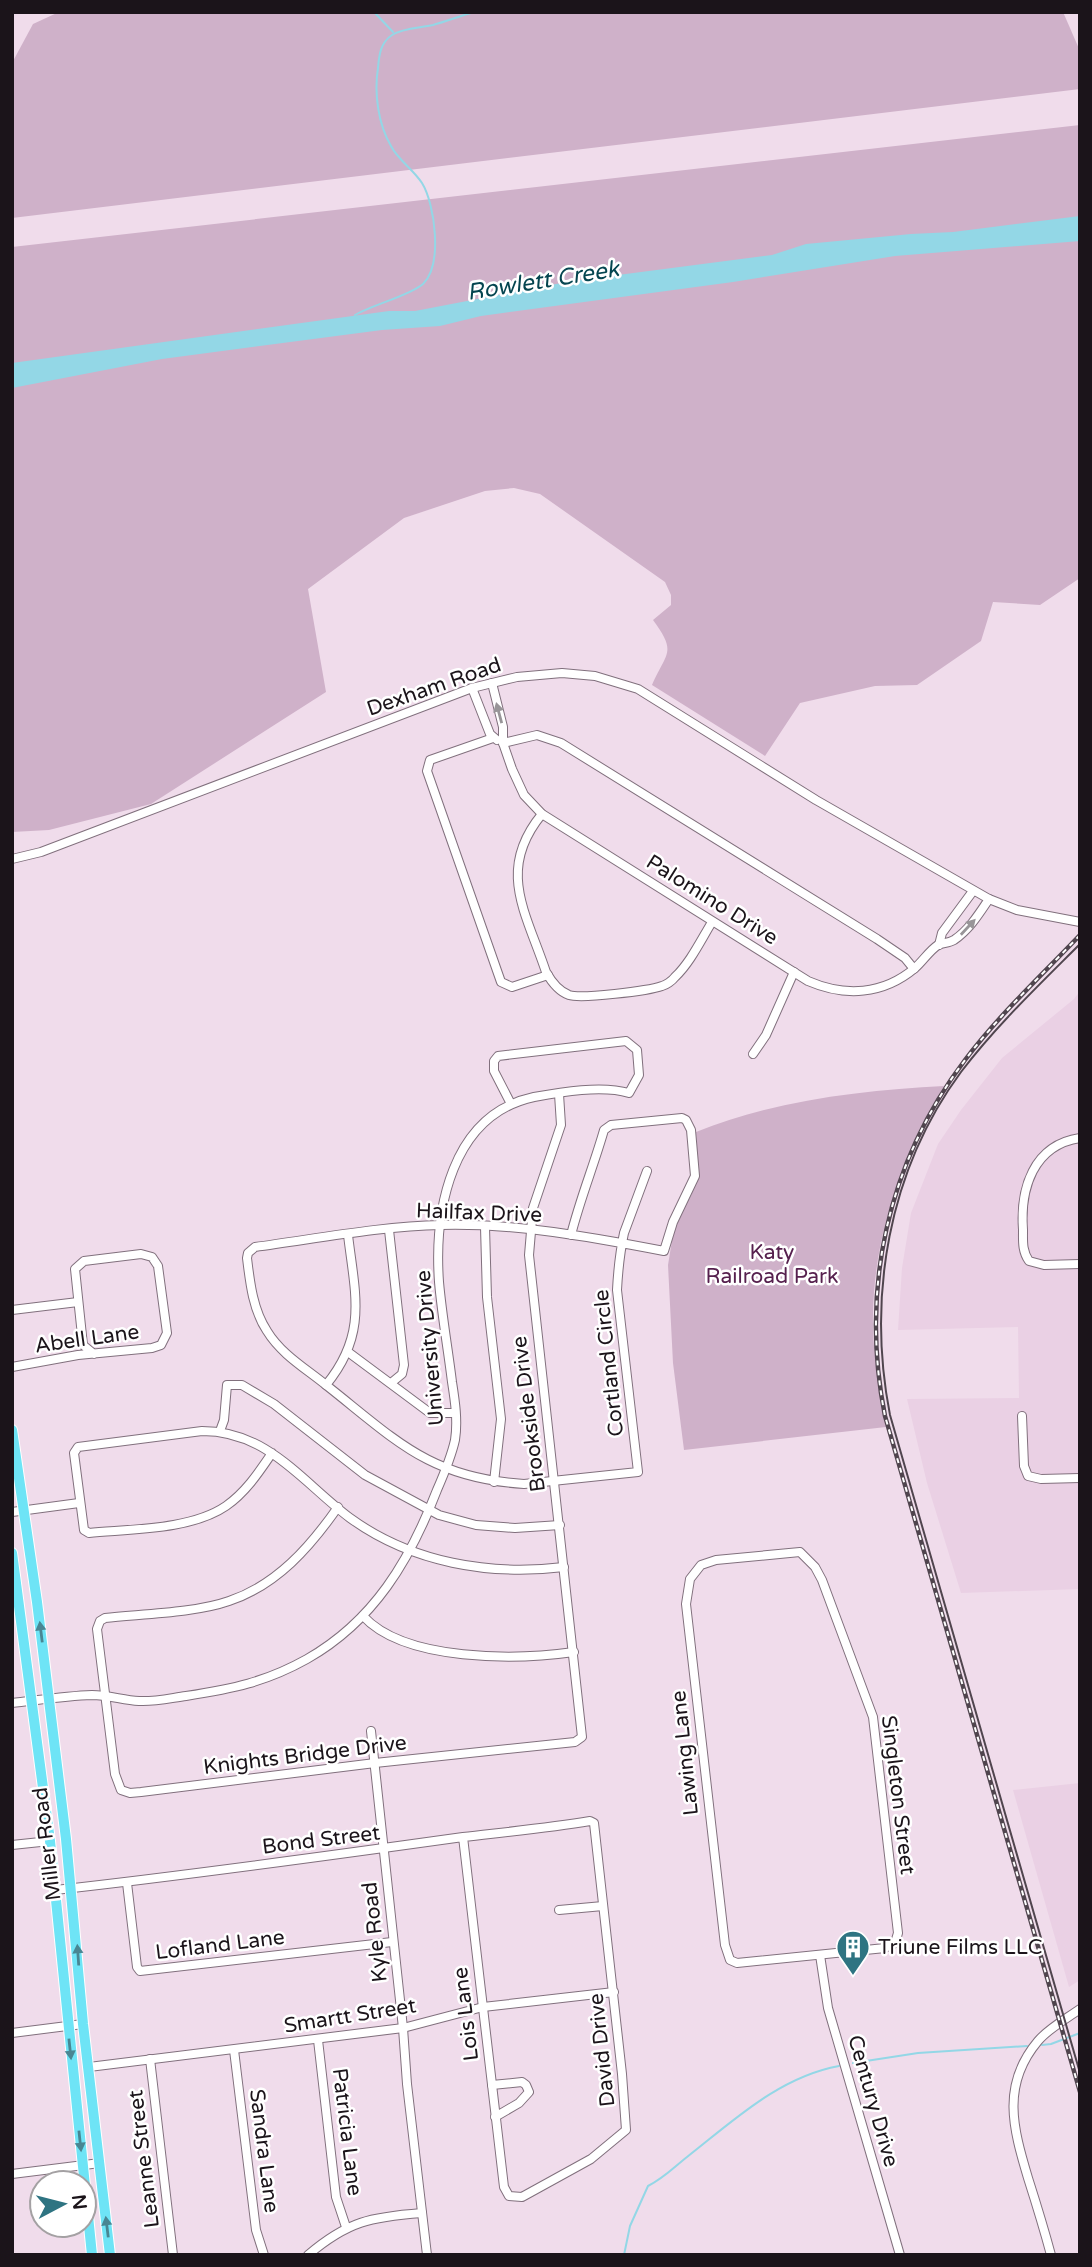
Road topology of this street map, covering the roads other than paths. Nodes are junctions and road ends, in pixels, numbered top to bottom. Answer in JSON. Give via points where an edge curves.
{"nodes":[{"id":1,"x":492,"y":683,"type":"junction"},
{"id":2,"x":472,"y":688,"type":"junction"},
{"id":3,"x":493,"y":738,"type":"junction"},
{"id":4,"x":503,"y":743,"type":"junction"},
{"id":5,"x":542,"y":814,"type":"junction"},
{"id":6,"x":12,"y":859,"type":"edge"},
{"id":7,"x":973,"y":891,"type":"junction"},
{"id":8,"x":989,"y":899,"type":"junction"},
{"id":9,"x":712,"y":922,"type":"junction"},
{"id":10,"x":1080,"y":922,"type":"edge"},
{"id":11,"x":939,"y":944,"type":"junction"},
{"id":12,"x":914,"y":969,"type":"junction"},
{"id":13,"x":794,"y":972,"type":"junction"},
{"id":14,"x":548,"y":975,"type":"junction"},
{"id":15,"x":753,"y":1054,"type":"dead end"},
{"id":16,"x":559,"y":1094,"type":"junction"},
{"id":17,"x":511,"y":1104,"type":"junction"},
{"id":18,"x":1080,"y":1139,"type":"edge"},
{"id":19,"x":647,"y":1171,"type":"dead end"},
{"id":20,"x":441,"y":1224,"type":"junction"},
{"id":21,"x":485,"y":1227,"type":"junction"},
{"id":22,"x":389,"y":1230,"type":"junction"},
{"id":23,"x":530,"y":1230,"type":"junction"},
{"id":24,"x":348,"y":1235,"type":"junction"},
{"id":25,"x":571,"y":1235,"type":"junction"},
{"id":26,"x":622,"y":1243,"type":"junction"},
{"id":27,"x":1080,"y":1265,"type":"edge"},
{"id":28,"x":78,"y":1302,"type":"junction"},
{"id":29,"x":12,"y":1310,"type":"edge"},
{"id":30,"x":348,"y":1352,"type":"junction"},
{"id":31,"x":94,"y":1354,"type":"junction"},
{"id":32,"x":12,"y":1367,"type":"edge"},
{"id":33,"x":391,"y":1383,"type":"junction"},
{"id":34,"x":326,"y":1385,"type":"junction"},
{"id":35,"x":456,"y":1413,"type":"junction"},
{"id":36,"x":1022,"y":1416,"type":"dead end"},
{"id":37,"x":220,"y":1431,"type":"junction"},
{"id":38,"x":13,"y":1436,"type":"edge"},
{"id":39,"x":272,"y":1453,"type":"junction"},
{"id":40,"x":446,"y":1469,"type":"junction"},
{"id":41,"x":1080,"y":1478,"type":"edge"},
{"id":42,"x":555,"y":1481,"type":"junction"},
{"id":43,"x":494,"y":1482,"type":"junction"},
{"id":44,"x":79,"y":1503,"type":"junction"},
{"id":45,"x":338,"y":1507,"type":"junction"},
{"id":46,"x":18,"y":1511,"type":"edge"},
{"id":47,"x":429,"y":1511,"type":"junction"},
{"id":48,"x":560,"y":1525,"type":"junction"},
{"id":49,"x":411,"y":1549,"type":"junction"},
{"id":50,"x":12,"y":1553,"type":"edge"},
{"id":51,"x":716,"y":1560,"type":"joint"},
{"id":52,"x":564,"y":1567,"type":"junction"},
{"id":53,"x":16,"y":1604,"type":"edge"},
{"id":54,"x":363,"y":1616,"type":"junction"},
{"id":55,"x":574,"y":1652,"type":"junction"},
{"id":56,"x":106,"y":1695,"type":"junction"},
{"id":57,"x":49,"y":1700,"type":"junction"},
{"id":58,"x":31,"y":1701,"type":"junction"},
{"id":59,"x":12,"y":1703,"type":"edge"},
{"id":60,"x":371,"y":1731,"type":"dead end"},
{"id":61,"x":583,"y":1733,"type":"joint"},
{"id":62,"x":375,"y":1763,"type":"junction"},
{"id":63,"x":590,"y":1821,"type":"joint"},
{"id":64,"x":463,"y":1838,"type":"junction"},
{"id":65,"x":50,"y":1841,"type":"junction"},
{"id":66,"x":12,"y":1845,"type":"edge"},
{"id":67,"x":384,"y":1850,"type":"junction"},
{"id":68,"x":127,"y":1883,"type":"junction"},
{"id":69,"x":72,"y":1888,"type":"junction"},
{"id":70,"x":55,"y":1890,"type":"junction"},
{"id":71,"x":603,"y":1906,"type":"junction"},
{"id":72,"x":559,"y":1910,"type":"dead end"},
{"id":73,"x":392,"y":1942,"type":"junction"},
{"id":74,"x":820,"y":1955,"type":"junction"},
{"id":75,"x":614,"y":1992,"type":"junction"},
{"id":76,"x":483,"y":2007,"type":"junction"},
{"id":77,"x":1080,"y":2009,"type":"edge"},
{"id":78,"x":83,"y":2024,"type":"junction"},
{"id":79,"x":67,"y":2026,"type":"junction"},
{"id":80,"x":403,"y":2028,"type":"junction"},
{"id":81,"x":12,"y":2033,"type":"edge"},
{"id":82,"x":318,"y":2040,"type":"junction"},
{"id":83,"x":234,"y":2050,"type":"junction"},
{"id":84,"x":150,"y":2060,"type":"junction"},
{"id":85,"x":89,"y":2067,"type":"junction"},
{"id":86,"x":492,"y":2085,"type":"junction"},
{"id":87,"x":495,"y":2117,"type":"junction"},
{"id":88,"x":100,"y":2163,"type":"junction"},
{"id":89,"x":82,"y":2165,"type":"junction"},
{"id":90,"x":12,"y":2174,"type":"edge"},
{"id":91,"x":505,"y":2187,"type":"joint"},
{"id":92,"x":422,"y":2213,"type":"junction"},
{"id":93,"x":346,"y":2227,"type":"junction"},
{"id":94,"x":92,"y":2255,"type":"edge"},
{"id":95,"x":110,"y":2255,"type":"edge"},
{"id":96,"x":173,"y":2255,"type":"edge"},
{"id":97,"x":264,"y":2255,"type":"edge"},
{"id":98,"x":308,"y":2255,"type":"edge"},
{"id":99,"x":427,"y":2255,"type":"edge"},
{"id":100,"x":900,"y":2255,"type":"edge"},
{"id":101,"x":1051,"y":2255,"type":"edge"}],
"edges":[{"from":1,"to":2,"type":"street","name":"Dexham Road"},
{"from":4,"to":1,"type":"street","name":"Palomino Drive","one_way":true},
{"from":1,"to":7,"type":"street","name":"Dexham Road","via":[[562,673],[595,676],[638,690]]},
{"from":2,"to":3,"type":"street"},
{"from":2,"to":6,"type":"street","name":"Dexham Road","via":[[53,848]]},
{"from":3,"to":4,"type":"street"},
{"from":3,"to":14,"type":"street","via":[[430,760],[427,771],[501,982],[512,986]]},
{"from":4,"to":5,"type":"street","name":"Palomino Drive","via":[[518,785]]},
{"from":4,"to":12,"type":"street","via":[[537,735],[561,743],[877,939]]},
{"from":5,"to":9,"type":"street","name":"Palomino Drive"},
{"from":5,"to":14,"type":"street","via":[[525,838],[517,882]]},
{"from":7,"to":8,"type":"street","name":"Dexham Road"},
{"from":7,"to":11,"type":"street","name":"Palomino Drive"},
{"from":8,"to":10,"type":"street","name":"Dexham Road","via":[[1017,910]]},
{"from":11,"to":8,"type":"street","name":"Palomino Drive","one_way":true,"via":[[964,932]]},
{"from":9,"to":13,"type":"street","name":"Palomino Drive"},
{"from":9,"to":14,"type":"street","via":[[675,978],[662,986],[571,996]]},
{"from":11,"to":12,"type":"street","name":"Palomino Drive"},
{"from":12,"to":13,"type":"street","name":"Palomino Drive","via":[[884,986],[858,992],[823,987]]},
{"from":13,"to":15,"type":"street"},
{"from":16,"to":17,"type":"street"},
{"from":16,"to":17,"type":"street","via":[[608,1089],[629,1093],[639,1075],[637,1050],[626,1041],[498,1056],[494,1071]]},
{"from":16,"to":23,"type":"street","name":"Brookside Drive","via":[[561,1125],[537,1191]]},
{"from":17,"to":20,"type":"street","name":"University Drive","via":[[482,1124],[461,1151],[448,1185]]},
{"from":18,"to":27,"type":"street","via":[[1063,1142],[1048,1153],[1027,1183],[1022,1203],[1026,1258],[1034,1264]]},
{"from":19,"to":26,"type":"street","name":"Cortland Circle"},
{"from":20,"to":21,"type":"street","name":"Hailfax Drive"},
{"from":20,"to":22,"type":"street","name":"Hailfax Drive"},
{"from":20,"to":35,"type":"street","name":"University Drive","via":[[439,1283]]},
{"from":21,"to":23,"type":"street","name":"Hailfax Drive"},
{"from":21,"to":43,"type":"street","via":[[487,1297],[501,1419]]},
{"from":22,"to":24,"type":"street","name":"Hailfax Drive"},
{"from":22,"to":33,"type":"street","via":[[404,1365],[402,1374]]},
{"from":23,"to":25,"type":"street","name":"Hailfax Drive"},
{"from":23,"to":42,"type":"street","name":"Brookside Drive","via":[[530,1276]]},
{"from":24,"to":30,"type":"street","via":[[356,1304]]},
{"from":24,"to":34,"type":"street","name":"Hailfax Drive","via":[[251,1249],[247,1258],[262,1323],[284,1352]]},
{"from":25,"to":26,"type":"street","name":"Hailfax Drive"},
{"from":25,"to":26,"type":"street","name":"Hailfax Drive","via":[[604,1129],[686,1119],[695,1176],[664,1251]]},
{"from":26,"to":42,"type":"street","name":"Cortland Circle","via":[[617,1290],[638,1472]]},
{"from":28,"to":29,"type":"street"},
{"from":28,"to":31,"type":"street","via":[[83,1345]]},
{"from":28,"to":31,"type":"street","name":"Abell Lane","via":[[74,1275],[84,1261],[141,1254],[152,1257],[158,1266],[165,1340],[152,1348]]},
{"from":30,"to":33,"type":"street"},
{"from":30,"to":34,"type":"street"},
{"from":31,"to":32,"type":"street","name":"Abell Lane"},
{"from":33,"to":35,"type":"street","via":[[430,1413]]},
{"from":34,"to":40,"type":"street","via":[[396,1441]]},
{"from":35,"to":40,"type":"street","name":"University Drive","via":[[455,1439]]},
{"from":36,"to":41,"type":"street","via":[[1028,1476]]},
{"from":37,"to":39,"type":"street","via":[[247,1438]]},
{"from":37,"to":44,"type":"street","via":[[78,1447],[74,1454]]},
{"from":37,"to":47,"type":"street","via":[[227,1385],[242,1385],[309,1429],[365,1475]]},
{"from":38,"to":46,"type":"main road","name":"Miller Road"},
{"from":39,"to":44,"type":"street","via":[[236,1498],[201,1518],[89,1533],[82,1525]]},
{"from":39,"to":45,"type":"street"},
{"from":40,"to":43,"type":"street"},
{"from":40,"to":47,"type":"street","name":"University Drive"},
{"from":42,"to":43,"type":"street"},
{"from":42,"to":48,"type":"street","name":"Brookside Drive"},
{"from":44,"to":46,"type":"street"},
{"from":45,"to":49,"type":"street","via":[[360,1524]]},
{"from":45,"to":56,"type":"street","via":[[301,1555],[246,1594],[210,1606],[100,1621],[97,1629]]},
{"from":57,"to":46,"type":"main road","name":"Miller Road","one_way":true},
{"from":47,"to":48,"type":"street","via":[[475,1525]]},
{"from":47,"to":49,"type":"street","name":"University Drive"},
{"from":48,"to":52,"type":"street","name":"Brookside Drive"},
{"from":49,"to":52,"type":"street","via":[[495,1570]]},
{"from":49,"to":54,"type":"street","name":"University Drive","via":[[389,1587]]},
{"from":50,"to":53,"type":"main road","name":"Miller Road"},
{"from":51,"to":74,"type":"street","name":"Lawing Lane","via":[[701,1565],[690,1579],[686,1604],[727,1956],[740,1964]]},
{"from":51,"to":74,"type":"street","name":"Singleton Street","via":[[800,1552],[822,1580],[873,1717],[898,1933],[895,1942],[885,1948]]},
{"from":52,"to":55,"type":"street","name":"Brookside Drive"},
{"from":53,"to":58,"type":"main road","name":"Miller Road"},
{"from":54,"to":55,"type":"street","via":[[398,1638],[445,1651],[518,1658]]},
{"from":54,"to":56,"type":"street","name":"University Drive","via":[[307,1659],[235,1689],[139,1701]]},
{"from":55,"to":61,"type":"street","name":"Brookside Drive"},
{"from":56,"to":57,"type":"street","name":"University Drive"},
{"from":56,"to":62,"type":"street","name":"Knights Bridge Drive","via":[[115,1774],[125,1792]]},
{"from":57,"to":58,"type":"street","name":"University Drive"},
{"from":57,"to":69,"type":"main road","name":"Miller Road"},
{"from":58,"to":59,"type":"street","name":"University Drive"},
{"from":58,"to":65,"type":"main road","name":"Miller Road"},
{"from":60,"to":62,"type":"street","name":"Kyle Road"},
{"from":61,"to":62,"type":"street","name":"Knights Bridge Drive","via":[[575,1742]]},
{"from":62,"to":67,"type":"street","name":"Kyle Road"},
{"from":63,"to":64,"type":"street","name":"Bond Street"},
{"from":63,"to":71,"type":"street","name":"David Drive","via":[[594,1823]]},
{"from":64,"to":67,"type":"street","name":"Bond Street"},
{"from":64,"to":76,"type":"street","name":"Lois Lane"},
{"from":65,"to":66,"type":"street"},
{"from":65,"to":70,"type":"main road","name":"Miller Road"},
{"from":67,"to":68,"type":"street","name":"Bond Street"},
{"from":67,"to":73,"type":"street","name":"Kyle Road"},
{"from":68,"to":69,"type":"street","name":"Bond Street"},
{"from":68,"to":73,"type":"street","name":"Lofland Lane","via":[[140,1971]]},
{"from":69,"to":70,"type":"street","name":"Bond Street"},
{"from":78,"to":69,"type":"main road","name":"Miller Road","one_way":true},
{"from":70,"to":79,"type":"main road","name":"Miller Road"},
{"from":71,"to":72,"type":"street"},
{"from":71,"to":75,"type":"street","name":"David Drive"},
{"from":73,"to":80,"type":"street","name":"Kyle Road"},
{"from":74,"to":100,"type":"street","name":"Century Drive","via":[[828,2008]]},
{"from":75,"to":76,"type":"street","name":"Smartt Street"},
{"from":75,"to":91,"type":"street","name":"David Drive","via":[[626,2130],[592,2159],[526,2196],[509,2196]]},
{"from":76,"to":80,"type":"street","name":"Smartt Street"},
{"from":76,"to":86,"type":"street","name":"Lois Lane"},
{"from":77,"to":101,"type":"street","via":[[1037,2043],[1021,2068],[1013,2094],[1018,2143]]},
{"from":78,"to":79,"type":"street"},
{"from":78,"to":85,"type":"main road","name":"Miller Road"},
{"from":79,"to":81,"type":"street"},
{"from":79,"to":89,"type":"main road","name":"Miller Road","one_way":true},
{"from":80,"to":82,"type":"street","name":"Smartt Street"},
{"from":80,"to":92,"type":"street","name":"Kyle Road"},
{"from":82,"to":83,"type":"street","name":"Smartt Street"},
{"from":82,"to":93,"type":"street","name":"Patricia Lane","via":[[336,2197]]},
{"from":83,"to":84,"type":"street","name":"Smartt Street"},
{"from":83,"to":97,"type":"street","name":"Sandra Lane","via":[[254,2217]]},
{"from":84,"to":85,"type":"street","name":"Smartt Street"},
{"from":84,"to":96,"type":"street","name":"Leanne Street"},
{"from":85,"to":88,"type":"main road","name":"Miller Road"},
{"from":86,"to":87,"type":"street","name":"Lois Lane"},
{"from":86,"to":87,"type":"street","via":[[522,2082],[529,2092]]},
{"from":87,"to":91,"type":"street","name":"Lois Lane"},
{"from":88,"to":89,"type":"street"},
{"from":95,"to":88,"type":"main road","name":"Miller Road","one_way":true},
{"from":89,"to":90,"type":"street"},
{"from":89,"to":94,"type":"main road","name":"Miller Road"},
{"from":92,"to":93,"type":"street","via":[[372,2218]]},
{"from":92,"to":99,"type":"street","name":"Kyle Road"},
{"from":93,"to":98,"type":"street"}]}
